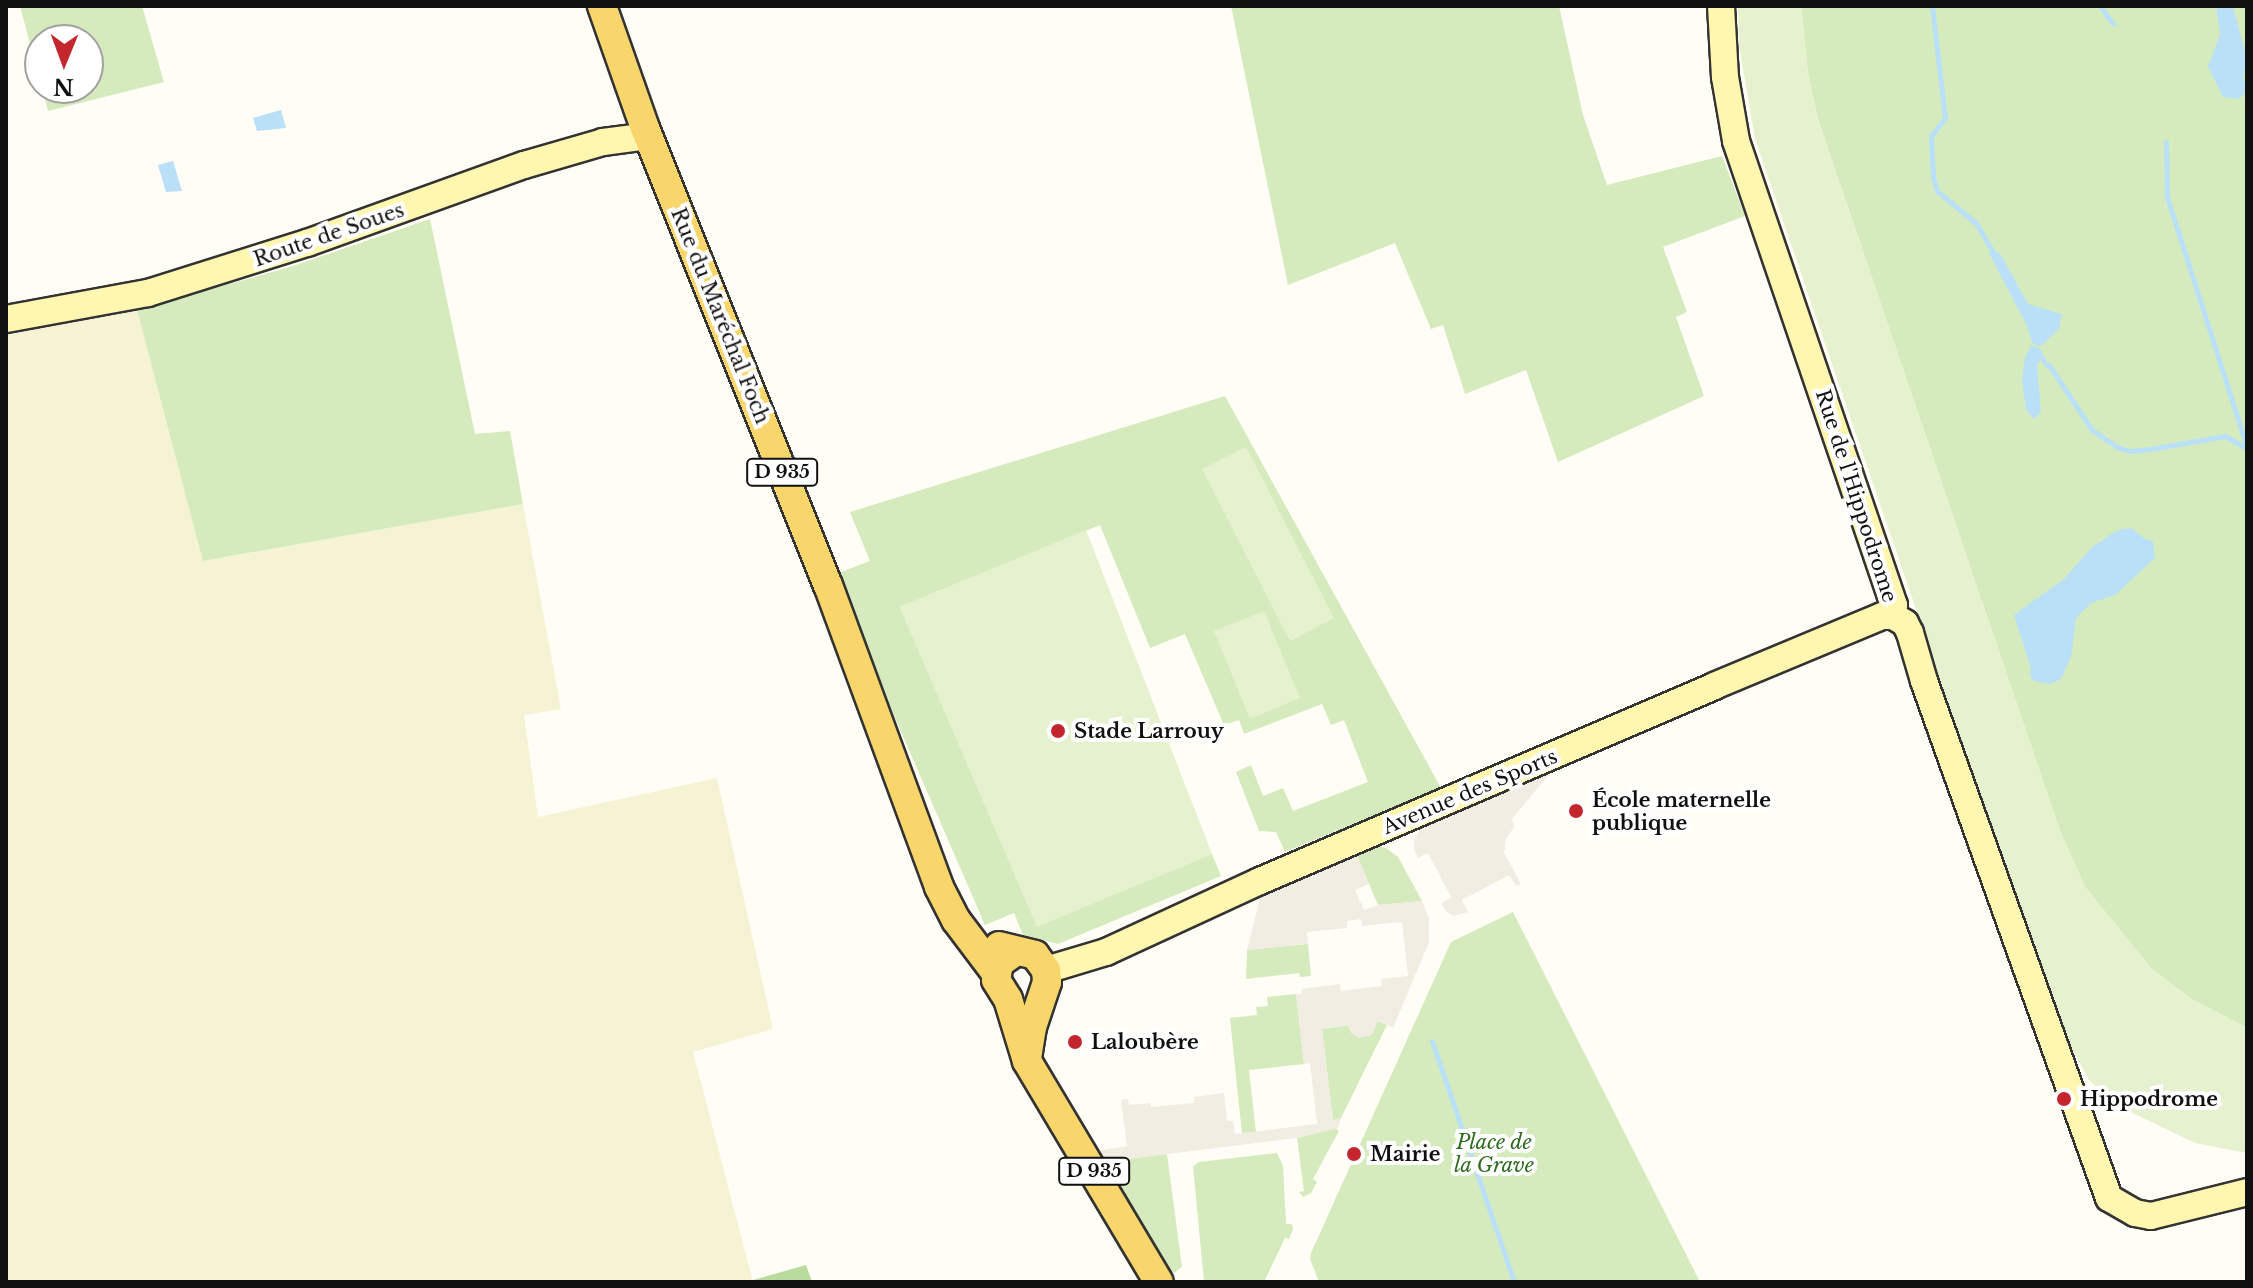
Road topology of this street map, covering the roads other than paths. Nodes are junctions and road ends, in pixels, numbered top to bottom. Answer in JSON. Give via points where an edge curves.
{"nodes":[{"id":1,"x":602,"y":6,"type":"edge"},
{"id":2,"x":1721,"y":6,"type":"edge"},
{"id":3,"x":648,"y":136,"type":"junction"},
{"id":4,"x":6,"y":319,"type":"edge"},
{"id":5,"x":1893,"y":616,"type":"junction"},
{"id":6,"x":969,"y":934,"type":"junction"},
{"id":7,"x":1015,"y":952,"type":"junction"},
{"id":8,"x":996,"y":973,"type":"junction"},
{"id":9,"x":1044,"y":981,"type":"junction"},
{"id":10,"x":1008,"y":999,"type":"junction"},
{"id":11,"x":1027,"y":1061,"type":"junction"},
{"id":12,"x":2247,"y":1192,"type":"edge"},
{"id":13,"x":1159,"y":1282,"type":"edge"}],
"edges":[{"from":1,"to":3,"type":"main road","name":"Rue du Maréchal Foch","number":"D 935"},
{"from":2,"to":5,"type":"main road","name":"Rue de l'Hippodrome","via":[[1736,141],[1894,605]]},
{"from":3,"to":4,"type":"main road","name":"Route de Soues","via":[[603,142],[524,165],[148,293]]},
{"from":3,"to":6,"type":"main road","name":"Rue du Maréchal Foch","number":"D 935","via":[[828,585],[939,887]]},
{"from":5,"to":9,"type":"main road","name":"Avenue des Sports","via":[[1882,616],[1714,686],[1260,881]]},
{"from":5,"to":12,"type":"main road","name":"Rue de l'Hippodrome","via":[[1910,633],[2109,1198],[2151,1216]]},
{"from":6,"to":7,"type":"main road"},
{"from":6,"to":8,"type":"main road","name":"Rue du Maréchal Foch"},
{"from":7,"to":8,"type":"main road","via":[[999,963]]},
{"from":7,"to":9,"type":"main road","via":[[1035,955]]},
{"from":8,"to":10,"type":"main road","name":"Rue du Maréchal Foch","via":[[998,987]]},
{"from":9,"to":10,"type":"main road","via":[[1030,1001]]},
{"from":9,"to":11,"type":"main road"},
{"from":10,"to":11,"type":"main road","name":"Rue du Maréchal Foch"},
{"from":11,"to":13,"type":"main road","name":"Rue du Maréchal Foch","number":"D 935"}]}
